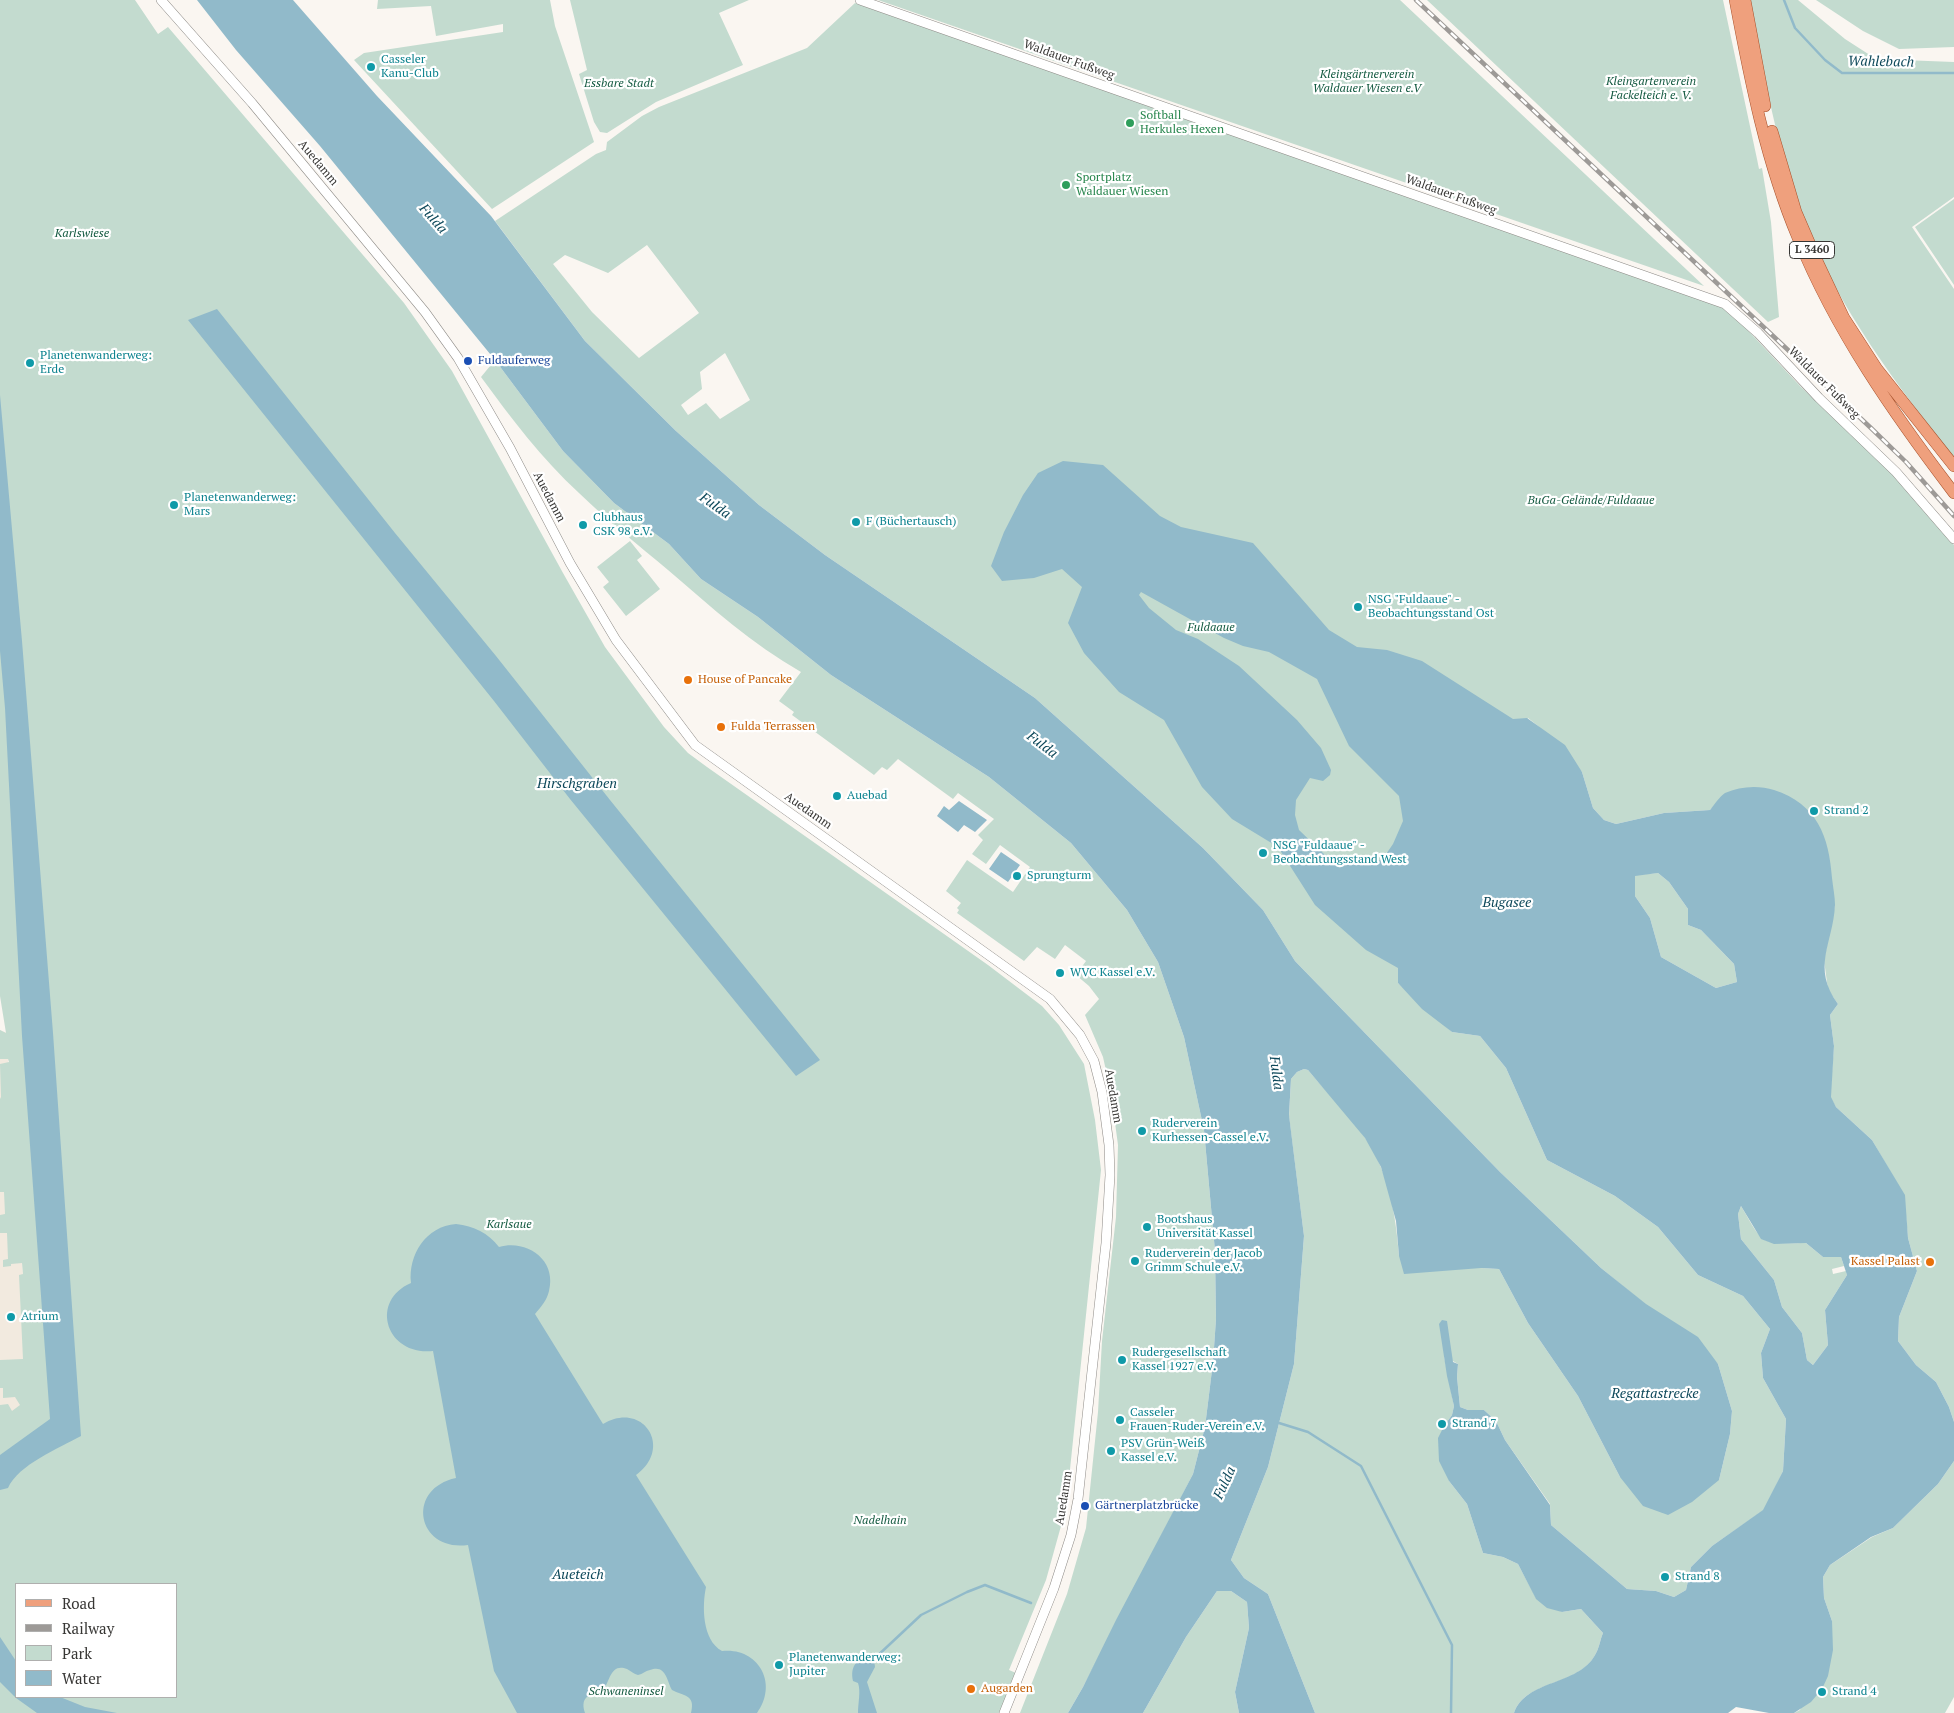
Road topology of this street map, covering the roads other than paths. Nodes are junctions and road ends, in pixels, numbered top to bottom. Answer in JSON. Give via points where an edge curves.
{"nodes":[{"id":1,"x":161,"y":0,"type":"edge"},
{"id":2,"x":860,"y":0,"type":"edge"},
{"id":3,"x":1736,"y":0,"type":"edge"},
{"id":4,"x":1745,"y":0,"type":"edge"},
{"id":5,"x":1954,"y":466,"type":"edge"},
{"id":6,"x":1954,"y":493,"type":"edge"},
{"id":7,"x":1954,"y":539,"type":"edge"},
{"id":8,"x":1004,"y":1713,"type":"edge"}],
"edges":[{"from":1,"to":8,"type":"street","name":"Auedamm","via":[[425,312],[462,366],[510,448],[570,563],[616,640],[695,745],[1050,999],[1080,1035],[1094,1062],[1102,1092],[1110,1175],[1106,1243],[1078,1499],[1054,1588]]},
{"from":2,"to":7,"type":"street","name":"Waldauer Fußweg","via":[[1725,304],[1758,332],[1819,398],[1896,472]]},
{"from":3,"to":6,"type":"main road","number":"L 3460","via":[[1748,68],[1773,168],[1798,238],[1848,341]]},
{"from":4,"to":5,"type":"main road","number":"L 3460","via":[[1763,97],[1779,159],[1796,212],[1818,263],[1844,318],[1877,369]]}]}
